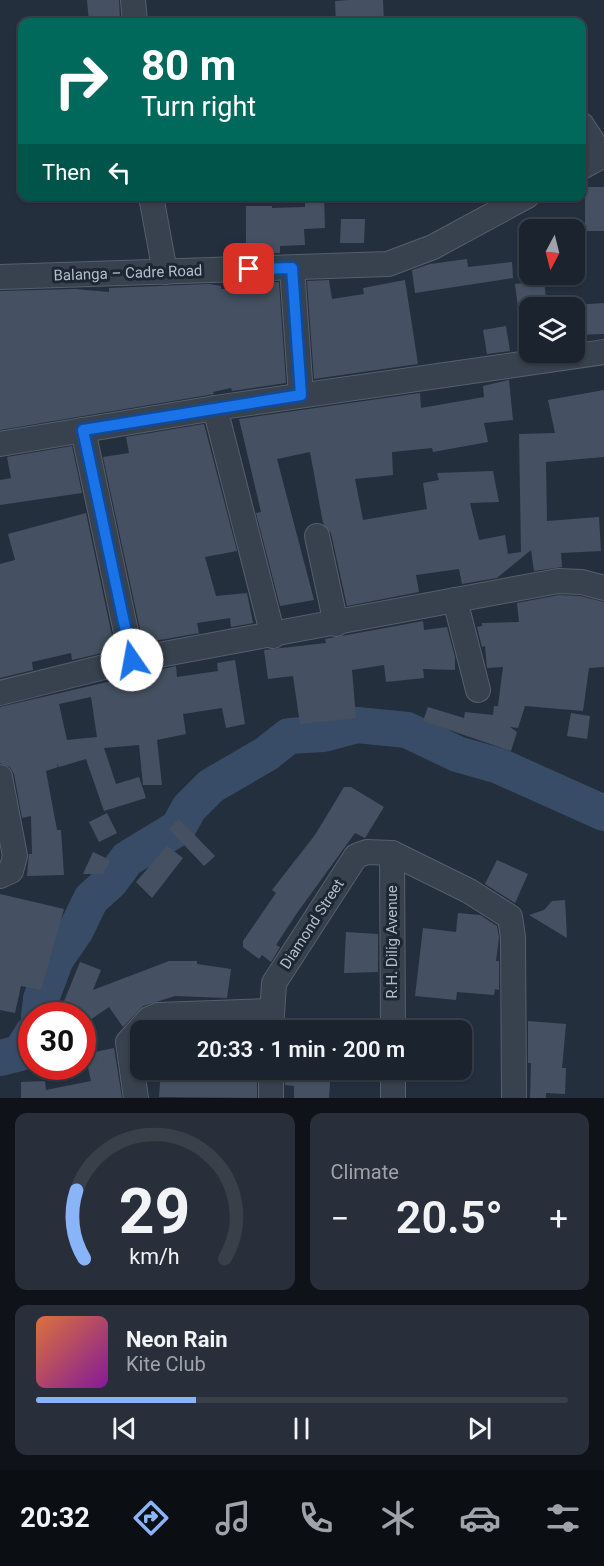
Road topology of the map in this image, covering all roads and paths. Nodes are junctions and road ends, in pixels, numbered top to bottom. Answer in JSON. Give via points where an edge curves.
{"nodes":[{"id":1,"x":133,"y":0,"type":"edge"},
{"id":2,"x":135,"y":18,"type":"edge"},
{"id":3,"x":586,"y":135,"type":"edge"},
{"id":4,"x":596,"y":159,"type":"edge"},
{"id":5,"x":152,"y":201,"type":"edge"},
{"id":6,"x":518,"y":201,"type":"edge"},
{"id":7,"x":292,"y":268,"type":"junction"},
{"id":8,"x":165,"y":272,"type":"junction"},
{"id":9,"x":0,"y":277,"type":"edge"},
{"id":10,"x":604,"y":352,"type":"edge"},
{"id":11,"x":301,"y":395,"type":"junction"},
{"id":12,"x":215,"y":408,"type":"junction"},
{"id":13,"x":83,"y":430,"type":"junction"},
{"id":14,"x":0,"y":444,"type":"edge"},
{"id":15,"x":317,"y":536,"type":"dead end"},
{"id":16,"x":604,"y":588,"type":"edge"},
{"id":17,"x":455,"y":600,"type":"junction"},
{"id":18,"x":336,"y":624,"type":"junction"},
{"id":19,"x":273,"y":636,"type":"junction"},
{"id":20,"x":132,"y":660,"type":"junction"},
{"id":21,"x":478,"y":690,"type":"dead end"},
{"id":22,"x":0,"y":693,"type":"edge"},
{"id":23,"x":0,"y":777,"type":"edge"},
{"id":24,"x":392,"y":853,"type":"junction"},
{"id":25,"x":0,"y":876,"type":"edge"},
{"id":26,"x":148,"y":1020,"type":"edge"},
{"id":27,"x":252,"y":1020,"type":"edge"},
{"id":28,"x":271,"y":1020,"type":"edge"},
{"id":29,"x":393,"y":1020,"type":"edge"},
{"id":30,"x":134,"y":1080,"type":"edge"},
{"id":31,"x":271,"y":1080,"type":"edge"},
{"id":32,"x":393,"y":1080,"type":"edge"},
{"id":33,"x":136,"y":1098,"type":"edge"},
{"id":34,"x":271,"y":1098,"type":"edge"},
{"id":35,"x":393,"y":1098,"type":"edge"},
{"id":36,"x":514,"y":1098,"type":"edge"}],
"edges":[{"from":1,"to":2,"type":"street"},
{"from":3,"to":4,"type":"street"},
{"from":5,"to":8,"type":"street"},
{"from":6,"to":7,"type":"street","name":"Balanga – Cadre Road","via":[[394,263]]},
{"from":7,"to":8,"type":"street","name":"Balanga – Cadre Road"},
{"from":7,"to":11,"type":"street"},
{"from":8,"to":9,"type":"street","name":"Balanga – Cadre Road"},
{"from":10,"to":11,"type":"street"},
{"from":11,"to":12,"type":"street"},
{"from":12,"to":13,"type":"street"},
{"from":12,"to":19,"type":"street"},
{"from":13,"to":14,"type":"street"},
{"from":13,"to":20,"type":"street"},
{"from":15,"to":18,"type":"street"},
{"from":16,"to":17,"type":"street","via":[[558,581]]},
{"from":17,"to":18,"type":"street"},
{"from":17,"to":21,"type":"street"},
{"from":18,"to":19,"type":"street"},
{"from":19,"to":20,"type":"street"},
{"from":20,"to":22,"type":"street"},
{"from":23,"to":25,"type":"street","via":[[15,856],[11,871]]},
{"from":24,"to":28,"type":"street","name":"Diamond Street","via":[[367,852],[356,856],[274,983]]},
{"from":24,"to":29,"type":"street","name":"R.H. Dilig Avenue"},
{"from":24,"to":36,"type":"street","via":[[470,891],[510,917]]},
{"from":26,"to":27,"type":"street","via":[[158,1015]]},
{"from":30,"to":33,"type":"street"},
{"from":31,"to":34,"type":"street"},
{"from":32,"to":35,"type":"street"}]}
